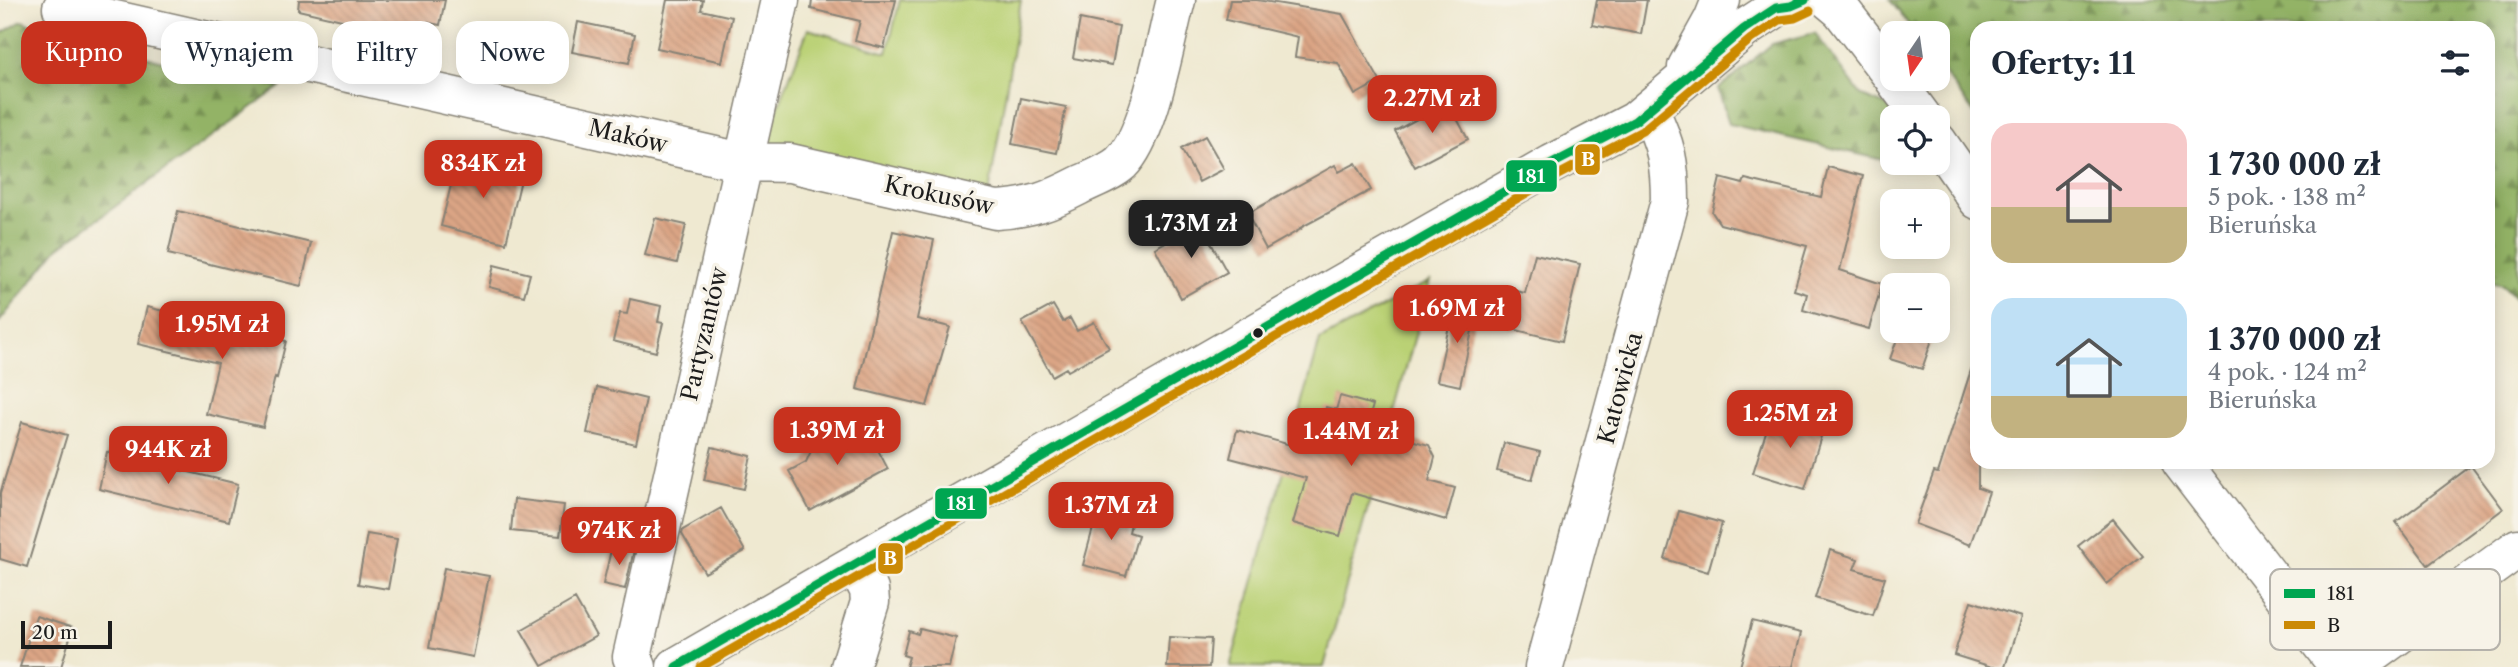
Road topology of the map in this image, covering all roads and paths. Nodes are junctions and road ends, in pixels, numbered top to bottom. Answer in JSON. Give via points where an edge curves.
{"nodes":[{"id":1,"x":780,"y":0,"type":"edge"},
{"id":2,"x":1175,"y":0,"type":"edge"},
{"id":3,"x":1721,"y":0,"type":"edge"},
{"id":4,"x":1829,"y":0,"type":"edge"},
{"id":5,"x":1778,"y":3,"type":"edge"},
{"id":6,"x":62,"y":8,"type":"dead end"},
{"id":7,"x":1880,"y":60,"type":"edge"},
{"id":8,"x":1661,"y":101,"type":"junction"},
{"id":9,"x":1950,"y":160,"type":"edge"},
{"id":10,"x":742,"y":162,"type":"junction"},
{"id":11,"x":1970,"y":188,"type":"edge"},
{"id":12,"x":2186,"y":469,"type":"edge"},
{"id":13,"x":2518,"y":548,"type":"edge"},
{"id":14,"x":856,"y":565,"type":"junction"},
{"id":15,"x":2489,"y":569,"type":"edge"},
{"id":16,"x":2270,"y":577,"type":"edge"},
{"id":17,"x":2326,"y":650,"type":"edge"},
{"id":18,"x":2377,"y":650,"type":"edge"},
{"id":19,"x":637,"y":667,"type":"edge"},
{"id":20,"x":676,"y":667,"type":"edge"},
{"id":21,"x":850,"y":667,"type":"edge"},
{"id":22,"x":1544,"y":667,"type":"edge"},
{"id":23,"x":2339,"y":667,"type":"edge"},
{"id":24,"x":2354,"y":667,"type":"edge"}],
"edges":[{"from":1,"to":10,"type":"street","name":"Partyzantów"},
{"from":2,"to":10,"type":"street","name":"Krokusów","via":[[1135,147],[1119,165],[1048,202],[996,210],[790,163]]},
{"from":3,"to":8,"type":"street","via":[[1695,55]]},
{"from":4,"to":7,"type":"street"},
{"from":5,"to":8,"type":"street"},
{"from":6,"to":10,"type":"street","name":"Maków"},
{"from":8,"to":14,"type":"street","via":[[1635,121],[1308,303]]},
{"from":8,"to":22,"type":"street","name":"Katowicka","via":[[1670,201]]},
{"from":9,"to":11,"type":"street"},
{"from":10,"to":19,"type":"street","name":"Partyzantów","via":[[632,657]]},
{"from":12,"to":16,"type":"street"},
{"from":13,"to":15,"type":"street"},
{"from":14,"to":20,"type":"street"},
{"from":14,"to":21,"type":"street","via":[[870,602]]},
{"from":17,"to":23,"type":"street"},
{"from":18,"to":24,"type":"street"}]}
